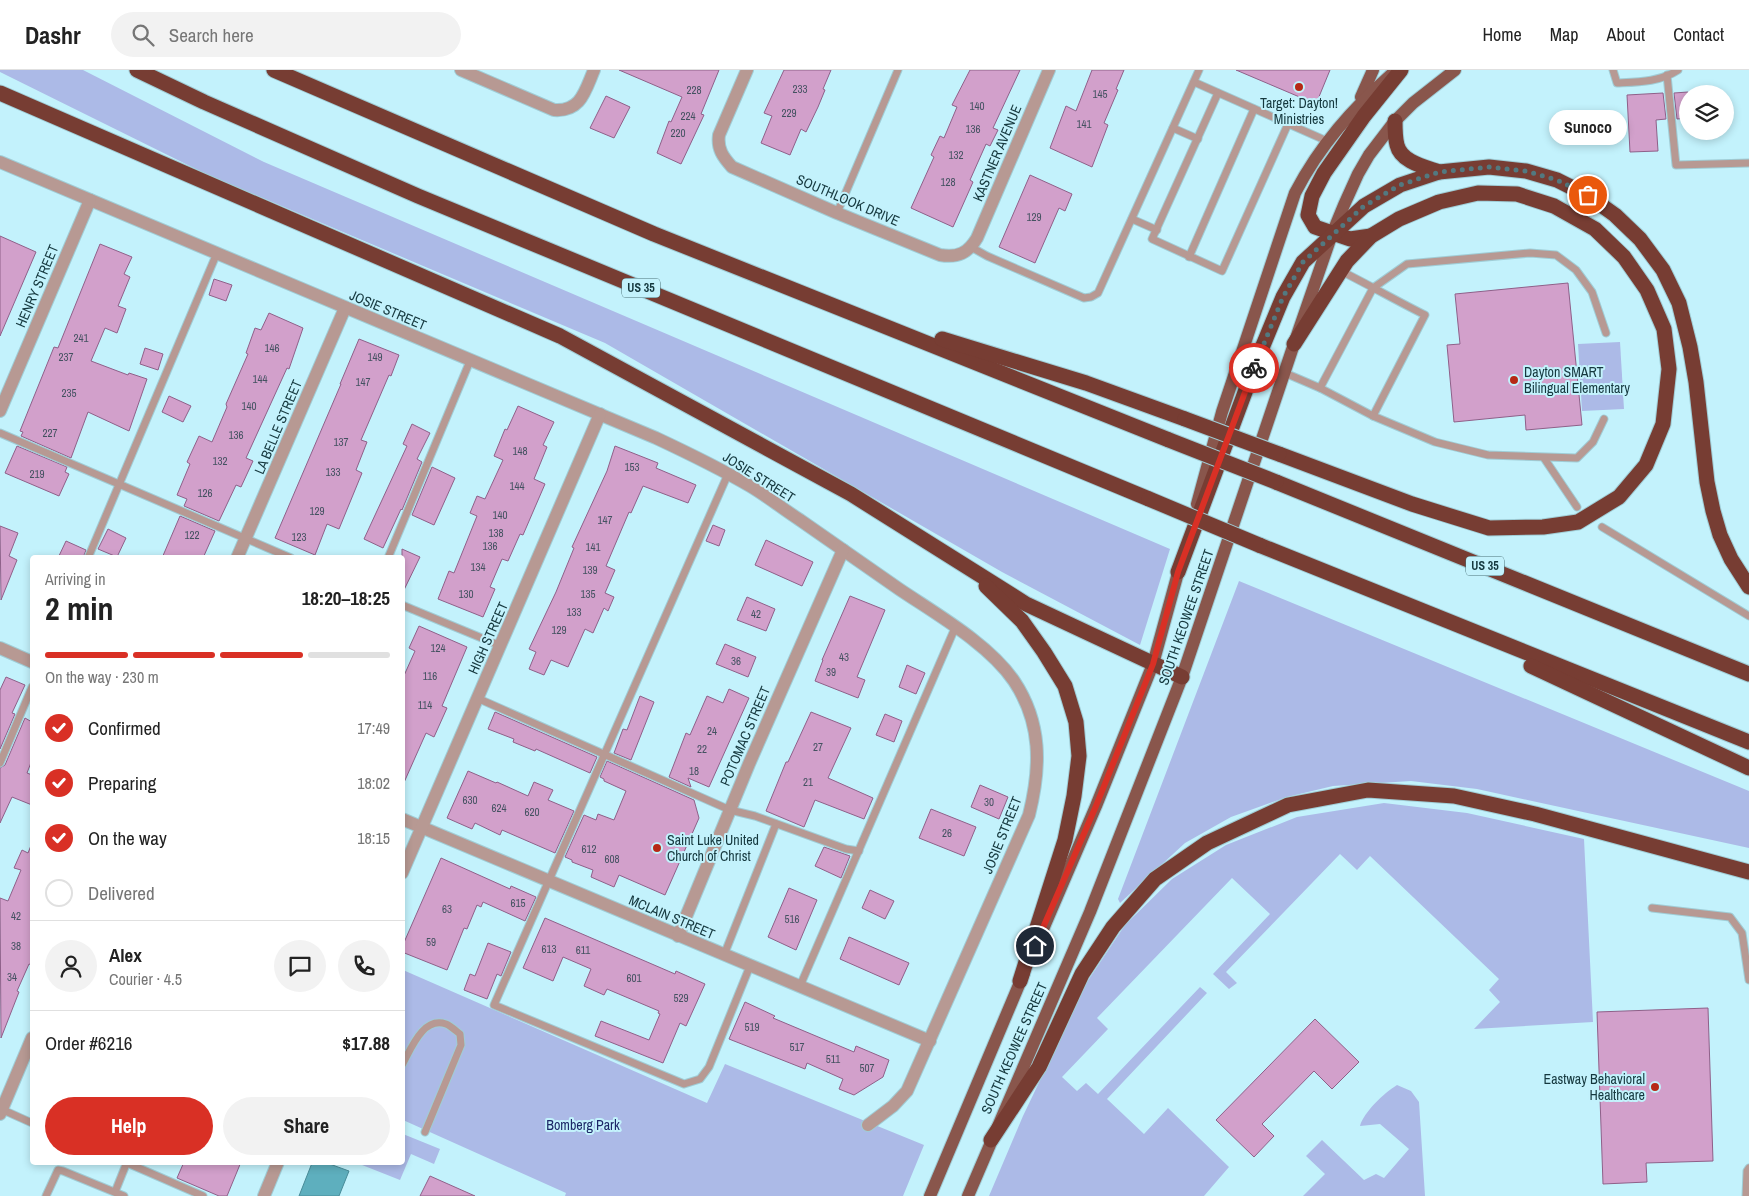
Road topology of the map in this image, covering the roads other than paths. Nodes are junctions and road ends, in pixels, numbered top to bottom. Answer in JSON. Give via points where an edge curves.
{"nodes":[{"id":1,"x":137,"y":70,"type":"edge"},
{"id":2,"x":274,"y":70,"type":"edge"},
{"id":3,"x":461,"y":70,"type":"edge"},
{"id":4,"x":594,"y":70,"type":"edge"},
{"id":5,"x":747,"y":70,"type":"edge"},
{"id":6,"x":898,"y":70,"type":"edge"},
{"id":7,"x":1049,"y":70,"type":"edge"},
{"id":8,"x":1199,"y":70,"type":"edge"},
{"id":9,"x":1373,"y":70,"type":"edge"},
{"id":10,"x":1396,"y":70,"type":"edge"},
{"id":11,"x":1401,"y":70,"type":"edge"},
{"id":12,"x":1455,"y":70,"type":"edge"},
{"id":13,"x":1613,"y":70,"type":"edge"},
{"id":14,"x":1678,"y":70,"type":"edge"},
{"id":15,"x":1667,"y":75,"type":"junction"},
{"id":16,"x":1194,"y":82,"type":"junction"},
{"id":17,"x":0,"y":93,"type":"edge"},
{"id":18,"x":1218,"y":93,"type":"junction"},
{"id":19,"x":1356,"y":108,"type":"junction"},
{"id":20,"x":1254,"y":109,"type":"junction"},
{"id":21,"x":1395,"y":121,"type":"junction"},
{"id":22,"x":1288,"y":124,"type":"junction"},
{"id":23,"x":1173,"y":128,"type":"junction"},
{"id":24,"x":1198,"y":139,"type":"junction"},
{"id":25,"x":1327,"y":141,"type":"junction"},
{"id":26,"x":0,"y":162,"type":"edge"},
{"id":27,"x":1749,"y":163,"type":"edge"},
{"id":28,"x":1439,"y":172,"type":"junction"},
{"id":29,"x":90,"y":200,"type":"junction"},
{"id":30,"x":837,"y":212,"type":"junction"},
{"id":31,"x":1132,"y":219,"type":"junction"},
{"id":32,"x":1157,"y":230,"type":"junction"},
{"id":33,"x":1332,"y":234,"type":"junction"},
{"id":34,"x":1371,"y":236,"type":"junction"},
{"id":35,"x":971,"y":247,"type":"junction"},
{"id":36,"x":217,"y":253,"type":"junction"},
{"id":37,"x":1190,"y":257,"type":"junction"},
{"id":38,"x":1341,"y":271,"type":"junction"},
{"id":39,"x":1373,"y":288,"type":"junction"},
{"id":40,"x":345,"y":308,"type":"junction"},
{"id":41,"x":848,"y":311,"type":"junction"},
{"id":42,"x":1606,"y":333,"type":"dead end"},
{"id":43,"x":1294,"y":344,"type":"junction"},
{"id":44,"x":470,"y":361,"type":"junction"},
{"id":45,"x":1284,"y":373,"type":"junction"},
{"id":46,"x":1320,"y":388,"type":"junction"},
{"id":47,"x":0,"y":411,"type":"edge"},
{"id":48,"x":600,"y":414,"type":"junction"},
{"id":49,"x":1373,"y":416,"type":"junction"},
{"id":50,"x":1604,"y":418,"type":"dead end"},
{"id":51,"x":0,"y":433,"type":"edge"},
{"id":52,"x":1544,"y":458,"type":"junction"},
{"id":53,"x":728,"y":474,"type":"junction"},
{"id":54,"x":119,"y":484,"type":"junction"},
{"id":55,"x":1577,"y":506,"type":"dead end"},
{"id":56,"x":1602,"y":527,"type":"dead end"},
{"id":57,"x":246,"y":538,"type":"junction"},
{"id":58,"x":843,"y":550,"type":"junction"},
{"id":59,"x":89,"y":555,"type":"edge"},
{"id":60,"x":238,"y":555,"type":"edge"},
{"id":61,"x":284,"y":555,"type":"edge"},
{"id":62,"x":389,"y":555,"type":"edge"},
{"id":63,"x":963,"y":565,"type":"junction"},
{"id":64,"x":1178,"y":572,"type":"junction"},
{"id":65,"x":1749,"y":587,"type":"edge"},
{"id":66,"x":1385,"y":597,"type":"junction"},
{"id":67,"x":405,"y":606,"type":"edge"},
{"id":68,"x":1749,"y":616,"type":"edge"},
{"id":69,"x":956,"y":628,"type":"junction"},
{"id":70,"x":501,"y":646,"type":"junction"},
{"id":71,"x":0,"y":648,"type":"edge"},
{"id":72,"x":30,"y":661,"type":"edge"},
{"id":73,"x":1153,"y":664,"type":"junction"},
{"id":74,"x":1749,"y":674,"type":"edge"},
{"id":75,"x":1182,"y":678,"type":"junction"},
{"id":76,"x":30,"y":692,"type":"edge"},
{"id":77,"x":478,"y":698,"type":"junction"},
{"id":78,"x":1749,"y":742,"type":"edge"},
{"id":79,"x":605,"y":755,"type":"junction"},
{"id":80,"x":0,"y":763,"type":"edge"},
{"id":81,"x":1749,"y":768,"type":"edge"},
{"id":82,"x":730,"y":810,"type":"junction"},
{"id":83,"x":405,"y":820,"type":"edge"},
{"id":84,"x":776,"y":824,"type":"junction"},
{"id":85,"x":422,"y":828,"type":"junction"},
{"id":86,"x":859,"y":851,"type":"junction"},
{"id":87,"x":405,"y":866,"type":"edge"},
{"id":88,"x":1749,"y":872,"type":"edge"},
{"id":89,"x":550,"y":880,"type":"junction"},
{"id":90,"x":1652,"y":908,"type":"dead end"},
{"id":91,"x":678,"y":936,"type":"junction"},
{"id":92,"x":724,"y":955,"type":"junction"},
{"id":93,"x":750,"y":966,"type":"junction"},
{"id":94,"x":1749,"y":980,"type":"edge"},
{"id":95,"x":1020,"y":981,"type":"junction"},
{"id":96,"x":800,"y":986,"type":"junction"},
{"id":97,"x":930,"y":1041,"type":"junction"},
{"id":98,"x":30,"y":1043,"type":"edge"},
{"id":99,"x":405,"y":1060,"type":"edge"},
{"id":100,"x":1,"y":1111,"type":"edge"},
{"id":101,"x":30,"y":1122,"type":"edge"},
{"id":102,"x":868,"y":1125,"type":"dead end"},
{"id":103,"x":425,"y":1132,"type":"dead end"},
{"id":104,"x":991,"y":1140,"type":"junction"},
{"id":105,"x":125,"y":1165,"type":"edge"},
{"id":106,"x":131,"y":1165,"type":"edge"},
{"id":107,"x":277,"y":1165,"type":"edge"},
{"id":108,"x":1749,"y":1168,"type":"edge"},
{"id":109,"x":115,"y":1192,"type":"junction"},
{"id":110,"x":46,"y":1196,"type":"edge"},
{"id":111,"x":124,"y":1196,"type":"edge"},
{"id":112,"x":203,"y":1196,"type":"edge"},
{"id":113,"x":264,"y":1196,"type":"edge"},
{"id":114,"x":930,"y":1196,"type":"edge"},
{"id":115,"x":968,"y":1196,"type":"edge"},
{"id":116,"x":1746,"y":1196,"type":"edge"}],
"edges":[{"from":1,"to":66,"type":"highway","number":"US 35","bridge":true,"via":[[427,199]]},
{"from":2,"to":41,"type":"highway","number":"US 35","via":[[654,234]]},
{"from":3,"to":4,"type":"street","via":[[554,110],[576,105]]},
{"from":5,"to":30,"type":"street","name":"SOUTHLOOK DRIVE","via":[[719,135],[722,156],[732,167]]},
{"from":6,"to":30,"type":"lane"},
{"from":7,"to":35,"type":"street","name":"KASTNER AVENUE"},
{"from":8,"to":16,"type":"lane"},
{"from":9,"to":19,"type":"main road"},
{"from":10,"to":19,"type":"main road","name":"SOUTH KEOWEE STREET"},
{"from":11,"to":33,"type":"highway","via":[[1364,116],[1312,196],[1308,215],[1315,227]]},
{"from":12,"to":21,"type":"main road","name":"SOUTH KEOWEE STREET"},
{"from":13,"to":15,"type":"lane","via":[[1617,83],[1648,81]]},
{"from":14,"to":15,"type":"lane"},
{"from":15,"to":27,"type":"lane","via":[[1676,165]]},
{"from":16,"to":18,"type":"lane"},
{"from":16,"to":23,"type":"lane"},
{"from":17,"to":63,"type":"highway","via":[[560,336],[851,494]]},
{"from":18,"to":20,"type":"lane"},
{"from":18,"to":24,"type":"lane"},
{"from":19,"to":25,"type":"main road","name":"SOUTH KEOWEE STREET"},
{"from":20,"to":22,"type":"lane"},
{"from":20,"to":37,"type":"lane"},
{"from":21,"to":28,"type":"highway","via":[[1397,147],[1405,157],[1414,164]]},
{"from":21,"to":33,"type":"main road","name":"SOUTH KEOWEE STREET","via":[[1358,174]]},
{"from":22,"to":25,"type":"lane"},
{"from":22,"to":37,"type":"lane","via":[[1222,271]]},
{"from":23,"to":24,"type":"lane"},
{"from":23,"to":31,"type":"lane"},
{"from":24,"to":32,"type":"lane"},
{"from":25,"to":64,"type":"main road","name":"SOUTH KEOWEE STREET","via":[[1295,193],[1279,237],[1222,412]]},
{"from":26,"to":29,"type":"street","name":"JOSIE STREET"},
{"from":28,"to":33,"type":"highway","via":[[1400,185],[1364,206]]},
{"from":28,"to":65,"type":"highway","via":[[1489,167],[1526,171],[1557,180],[1588,195],[1640,239],[1663,270],[1679,302],[1696,382],[1713,511],[1720,535]]},
{"from":29,"to":36,"type":"street","name":"JOSIE STREET"},
{"from":29,"to":47,"type":"street","name":"HENRY STREET"},
{"from":30,"to":35,"type":"street","name":"SOUTHLOOK DRIVE","via":[[940,255],[956,256]]},
{"from":31,"to":32,"type":"lane"},
{"from":31,"to":35,"type":"lane","via":[[1100,289],[1092,297],[1084,298]]},
{"from":32,"to":37,"type":"lane","via":[[1152,239]]},
{"from":33,"to":34,"type":"highway","via":[[1350,239]]},
{"from":33,"to":43,"type":"main road","name":"SOUTH KEOWEE STREET"},
{"from":33,"to":64,"type":"highway","via":[[1303,262],[1283,297]]},
{"from":34,"to":38,"type":"highway"},
{"from":34,"to":41,"type":"highway","bridge":true,"via":[[1399,219],[1439,202],[1478,193],[1517,194],[1554,206],[1595,229],[1624,256],[1647,290],[1664,330],[1669,369],[1663,424],[1646,465],[1619,497],[1578,522],[1543,527],[1489,528],[1412,504],[1086,383]]},
{"from":36,"to":40,"type":"street","name":"JOSIE STREET"},
{"from":36,"to":54,"type":"lane"},
{"from":38,"to":39,"type":"lane"},
{"from":38,"to":43,"type":"highway"},
{"from":39,"to":42,"type":"lane","via":[[1407,264],[1530,253],[1556,255],[1576,270],[1592,292]]},
{"from":39,"to":46,"type":"lane"},
{"from":39,"to":49,"type":"lane","via":[[1425,315]]},
{"from":40,"to":44,"type":"street","name":"JOSIE STREET"},
{"from":40,"to":57,"type":"street","name":"LA BELLE STREET"},
{"from":41,"to":74,"type":"highway","number":"US 35","bridge":true},
{"from":43,"to":45,"type":"main road","name":"SOUTH KEOWEE STREET"},
{"from":44,"to":48,"type":"street","name":"JOSIE STREET"},
{"from":44,"to":62,"type":"lane"},
{"from":45,"to":46,"type":"lane"},
{"from":45,"to":75,"type":"main road","name":"SOUTH KEOWEE STREET"},
{"from":46,"to":49,"type":"lane"},
{"from":48,"to":53,"type":"street","name":"JOSIE STREET"},
{"from":48,"to":70,"type":"street","name":"HIGH STREET"},
{"from":49,"to":52,"type":"lane","via":[[1435,442],[1488,454]]},
{"from":50,"to":52,"type":"lane","via":[[1593,442],[1577,458]]},
{"from":51,"to":54,"type":"lane"},
{"from":52,"to":55,"type":"lane"},
{"from":53,"to":58,"type":"street","name":"JOSIE STREET"},
{"from":53,"to":79,"type":"lane"},
{"from":54,"to":57,"type":"lane"},
{"from":54,"to":59,"type":"lane"},
{"from":56,"to":68,"type":"lane"},
{"from":57,"to":60,"type":"street","name":"LA BELLE STREET"},
{"from":57,"to":61,"type":"lane"},
{"from":58,"to":69,"type":"street","name":"JOSIE STREET"},
{"from":58,"to":82,"type":"street","name":"POTOMAC STREET"},
{"from":63,"to":73,"type":"highway","via":[[1026,604]]},
{"from":63,"to":95,"type":"highway","via":[[1022,621],[1066,686],[1076,722],[1080,756],[1065,840]]},
{"from":64,"to":73,"type":"main road","name":"SOUTH KEOWEE STREET"},
{"from":66,"to":78,"type":"highway","number":"US 35"},
{"from":66,"to":81,"type":"highway"},
{"from":67,"to":70,"type":"lane"},
{"from":69,"to":86,"type":"lane"},
{"from":69,"to":97,"type":"street","name":"JOSIE STREET","via":[[1004,668],[1028,707],[1038,754],[1036,791],[1029,815]]},
{"from":70,"to":77,"type":"street","name":"HIGH STREET"},
{"from":71,"to":72,"type":"street"},
{"from":73,"to":75,"type":"highway"},
{"from":73,"to":95,"type":"main road","name":"SOUTH KEOWEE STREET"},
{"from":75,"to":104,"type":"main road","name":"SOUTH KEOWEE STREET","via":[[1090,912]]},
{"from":76,"to":80,"type":"lane"},
{"from":77,"to":79,"type":"lane"},
{"from":77,"to":85,"type":"street","name":"HIGH STREET"},
{"from":79,"to":82,"type":"lane"},
{"from":79,"to":89,"type":"lane"},
{"from":82,"to":84,"type":"lane"},
{"from":82,"to":91,"type":"street","name":"POTOMAC STREET"},
{"from":83,"to":85,"type":"street","name":"MCLAIN STREET"},
{"from":84,"to":86,"type":"lane","via":[[846,850]]},
{"from":84,"to":92,"type":"lane"},
{"from":85,"to":87,"type":"street","name":"HIGH STREET"},
{"from":85,"to":89,"type":"street","name":"MCLAIN STREET"},
{"from":86,"to":96,"type":"lane"},
{"from":88,"to":104,"type":"highway","via":[[1534,814],[1454,796],[1368,790],[1288,804],[1207,843],[1155,879],[1113,927],[1082,974],[1039,1067]]},
{"from":89,"to":91,"type":"street","name":"MCLAIN STREET"},
{"from":89,"to":93,"type":"lane","via":[[494,1005],[684,1084],[700,1079],[708,1067]]},
{"from":90,"to":94,"type":"lane","via":[[1730,917],[1742,933]]},
{"from":91,"to":92,"type":"street","name":"MCLAIN STREET"},
{"from":92,"to":93,"type":"street","name":"MCLAIN STREET"},
{"from":93,"to":96,"type":"street","name":"MCLAIN STREET"},
{"from":95,"to":114,"type":"main road","name":"SOUTH KEOWEE STREET"},
{"from":96,"to":97,"type":"street","name":"MCLAIN STREET"},
{"from":97,"to":102,"type":"street","name":"JOSIE STREET","via":[[907,1091]]},
{"from":98,"to":100,"type":"street"},
{"from":99,"to":103,"type":"lane","via":[[421,1032],[434,1023],[447,1024],[460,1034],[461,1045]]},
{"from":100,"to":101,"type":"lane"},
{"from":104,"to":115,"type":"main road","name":"SOUTH KEOWEE STREET"},
{"from":105,"to":109,"type":"lane"},
{"from":106,"to":112,"type":"lane"},
{"from":107,"to":113,"type":"street"},
{"from":108,"to":116,"type":"lane"},
{"from":109,"to":110,"type":"lane","via":[[58,1170]]},
{"from":109,"to":111,"type":"lane"}]}
